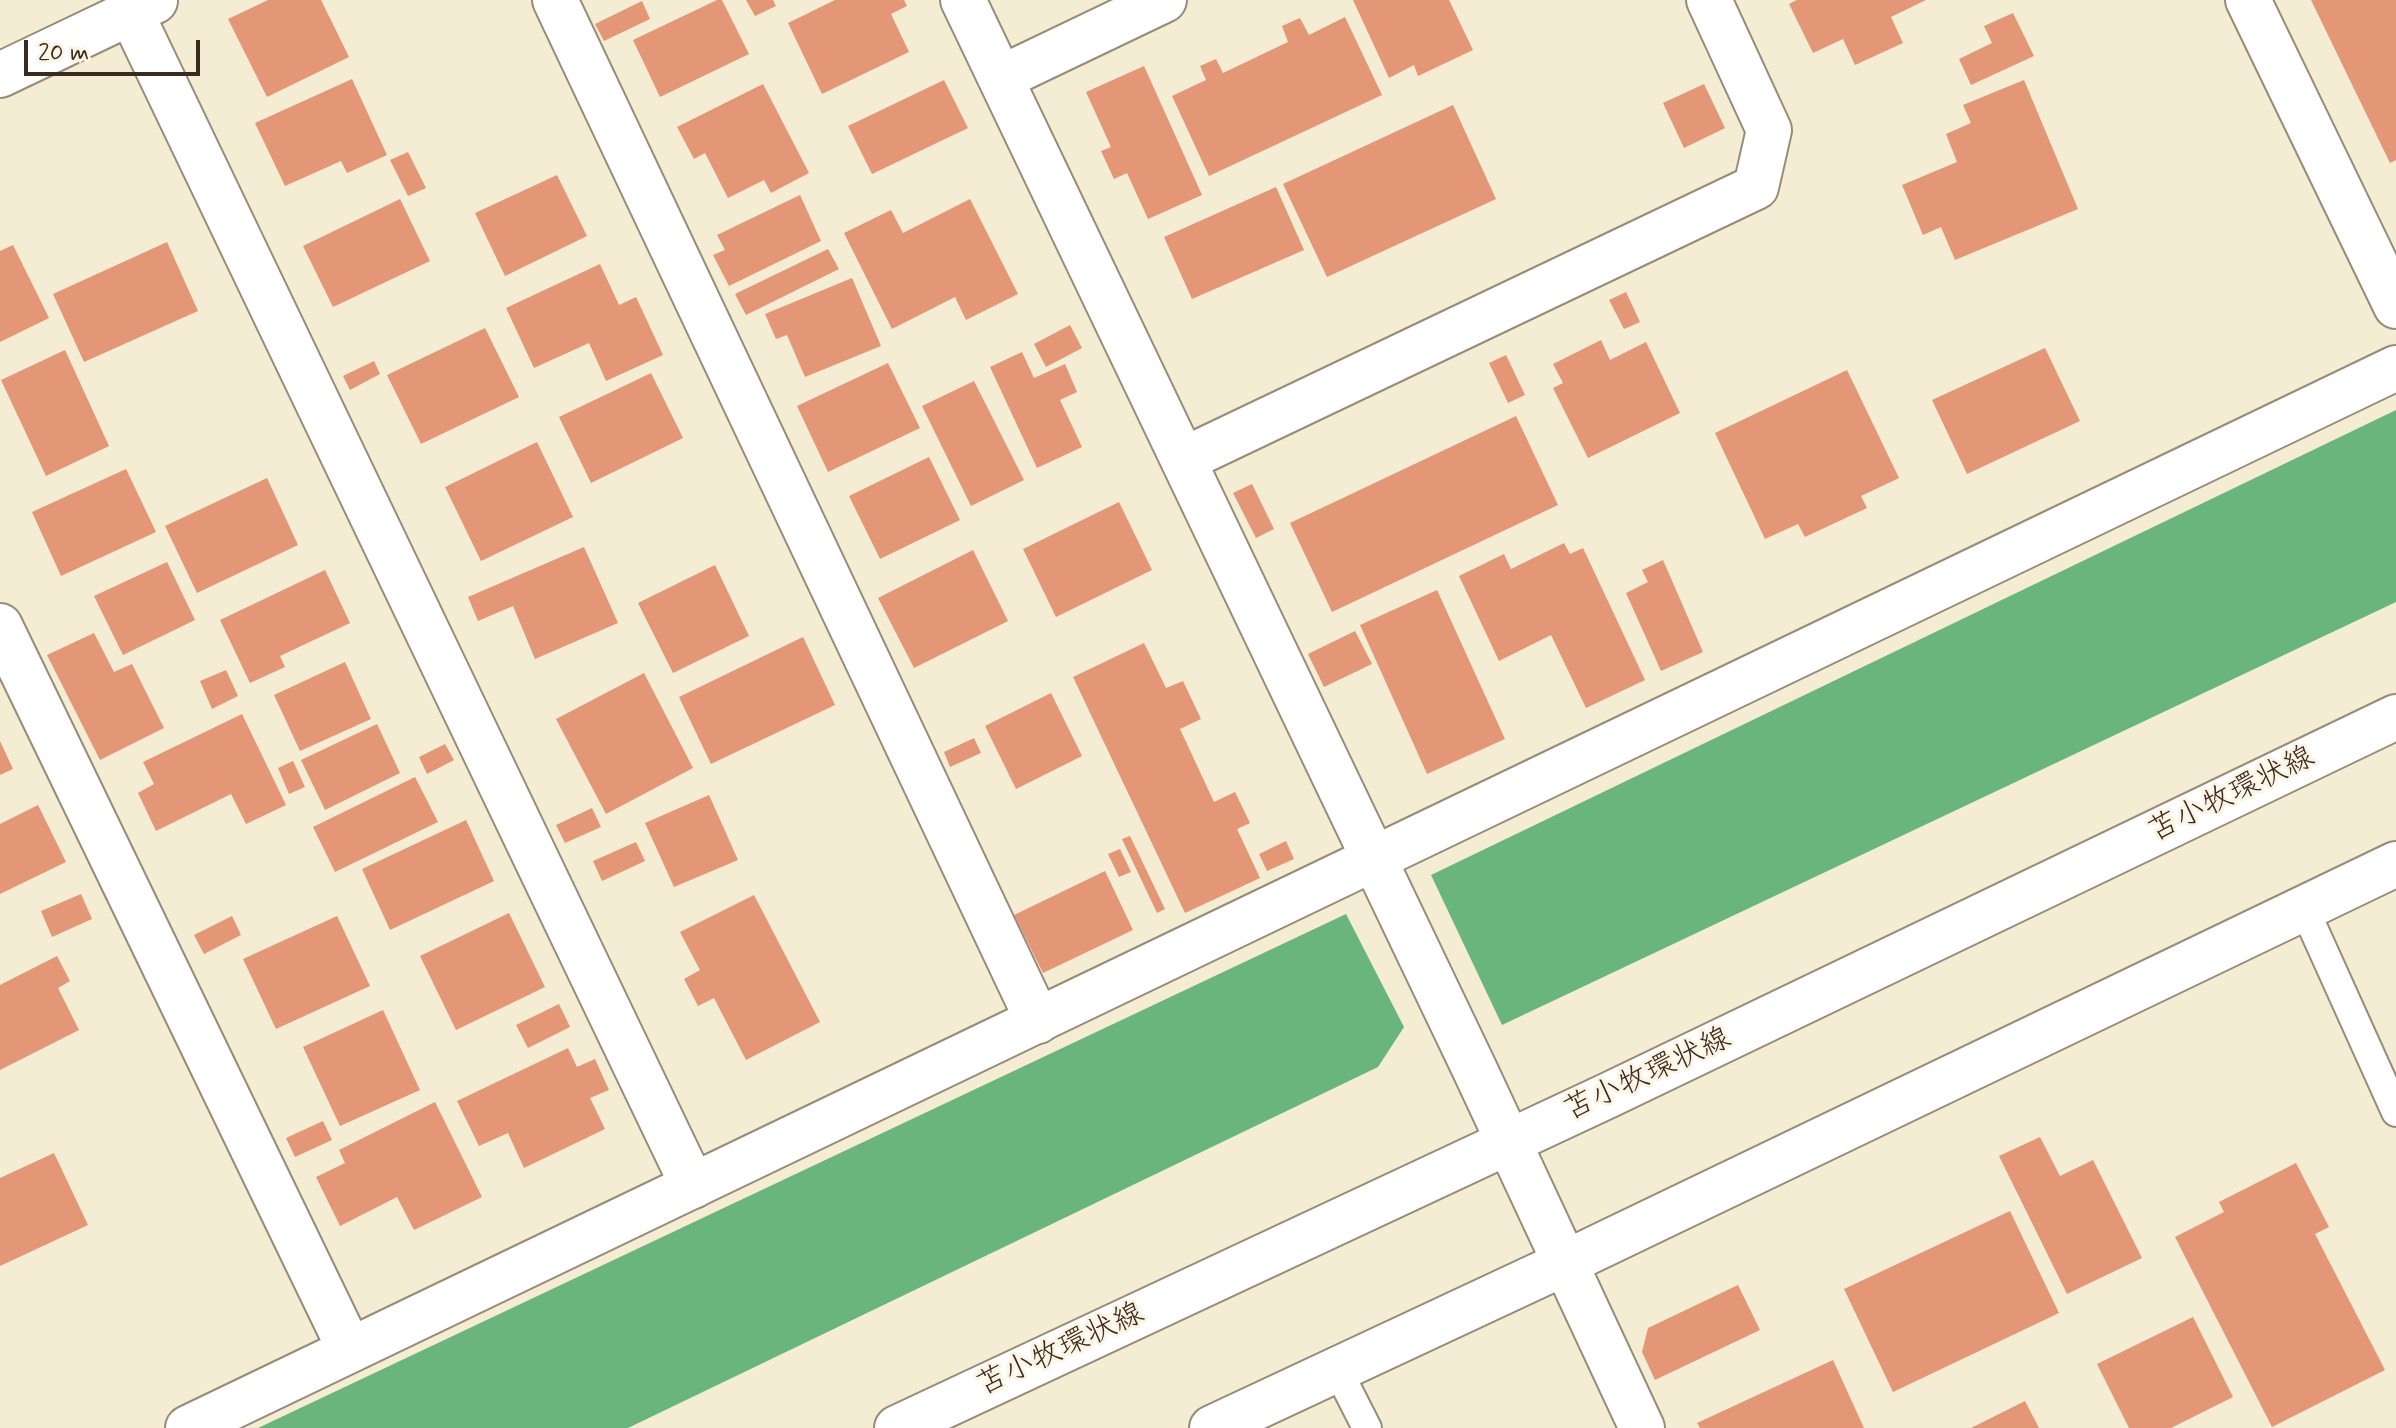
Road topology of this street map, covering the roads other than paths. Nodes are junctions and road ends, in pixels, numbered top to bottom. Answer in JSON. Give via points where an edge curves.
{"nodes":[{"id":1,"x":555,"y":0,"type":"edge"},
{"id":2,"x":963,"y":0,"type":"edge"},
{"id":3,"x":1164,"y":0,"type":"edge"},
{"id":4,"x":1709,"y":0,"type":"edge"},
{"id":5,"x":2248,"y":0,"type":"edge"},
{"id":6,"x":144,"y":6,"type":"edge"},
{"id":7,"x":0,"y":75,"type":"edge"},
{"id":8,"x":1001,"y":78,"type":"junction"},
{"id":9,"x":2396,"y":306,"type":"edge"},
{"id":10,"x":2396,"y":368,"type":"edge"},
{"id":11,"x":1183,"y":460,"type":"junction"},
{"id":12,"x":0,"y":626,"type":"edge"},
{"id":13,"x":2396,"y":717,"type":"edge"},
{"id":14,"x":1374,"y":858,"type":"junction"},
{"id":15,"x":2396,"y":864,"type":"edge"},
{"id":16,"x":2304,"y":908,"type":"junction"},
{"id":17,"x":1038,"y":1021,"type":"junction"},
{"id":18,"x":2396,"y":1112,"type":"edge"},
{"id":19,"x":1508,"y":1141,"type":"junction"},
{"id":20,"x":693,"y":1186,"type":"junction"},
{"id":21,"x":1565,"y":1263,"type":"junction"},
{"id":22,"x":350,"y":1350,"type":"junction"},
{"id":23,"x":1337,"y":1369,"type":"junction"},
{"id":24,"x":188,"y":1428,"type":"edge"},
{"id":25,"x":897,"y":1428,"type":"edge"},
{"id":26,"x":1212,"y":1428,"type":"edge"},
{"id":27,"x":1367,"y":1428,"type":"edge"},
{"id":28,"x":1642,"y":1428,"type":"edge"}],
"edges":[{"from":1,"to":17,"type":"street"},
{"from":2,"to":8,"type":"street"},
{"from":3,"to":8,"type":"street"},
{"from":4,"to":11,"type":"street","via":[[1769,130],[1756,187]]},
{"from":5,"to":9,"type":"street"},
{"from":6,"to":7,"type":"street"},
{"from":6,"to":20,"type":"street"},
{"from":8,"to":11,"type":"street"},
{"from":10,"to":14,"type":"street"},
{"from":11,"to":14,"type":"street"},
{"from":12,"to":22,"type":"street"},
{"from":13,"to":19,"type":"street","name":"苫小牧環状線"},
{"from":14,"to":17,"type":"street"},
{"from":14,"to":19,"type":"street"},
{"from":15,"to":16,"type":"street"},
{"from":16,"to":18,"type":"lane"},
{"from":16,"to":21,"type":"street"},
{"from":17,"to":20,"type":"street"},
{"from":19,"to":21,"type":"street"},
{"from":19,"to":25,"type":"street","name":"苫小牧環状線"},
{"from":20,"to":22,"type":"street"},
{"from":21,"to":23,"type":"street"},
{"from":21,"to":28,"type":"street"},
{"from":22,"to":24,"type":"street"},
{"from":23,"to":26,"type":"street"},
{"from":23,"to":27,"type":"lane"}]}
